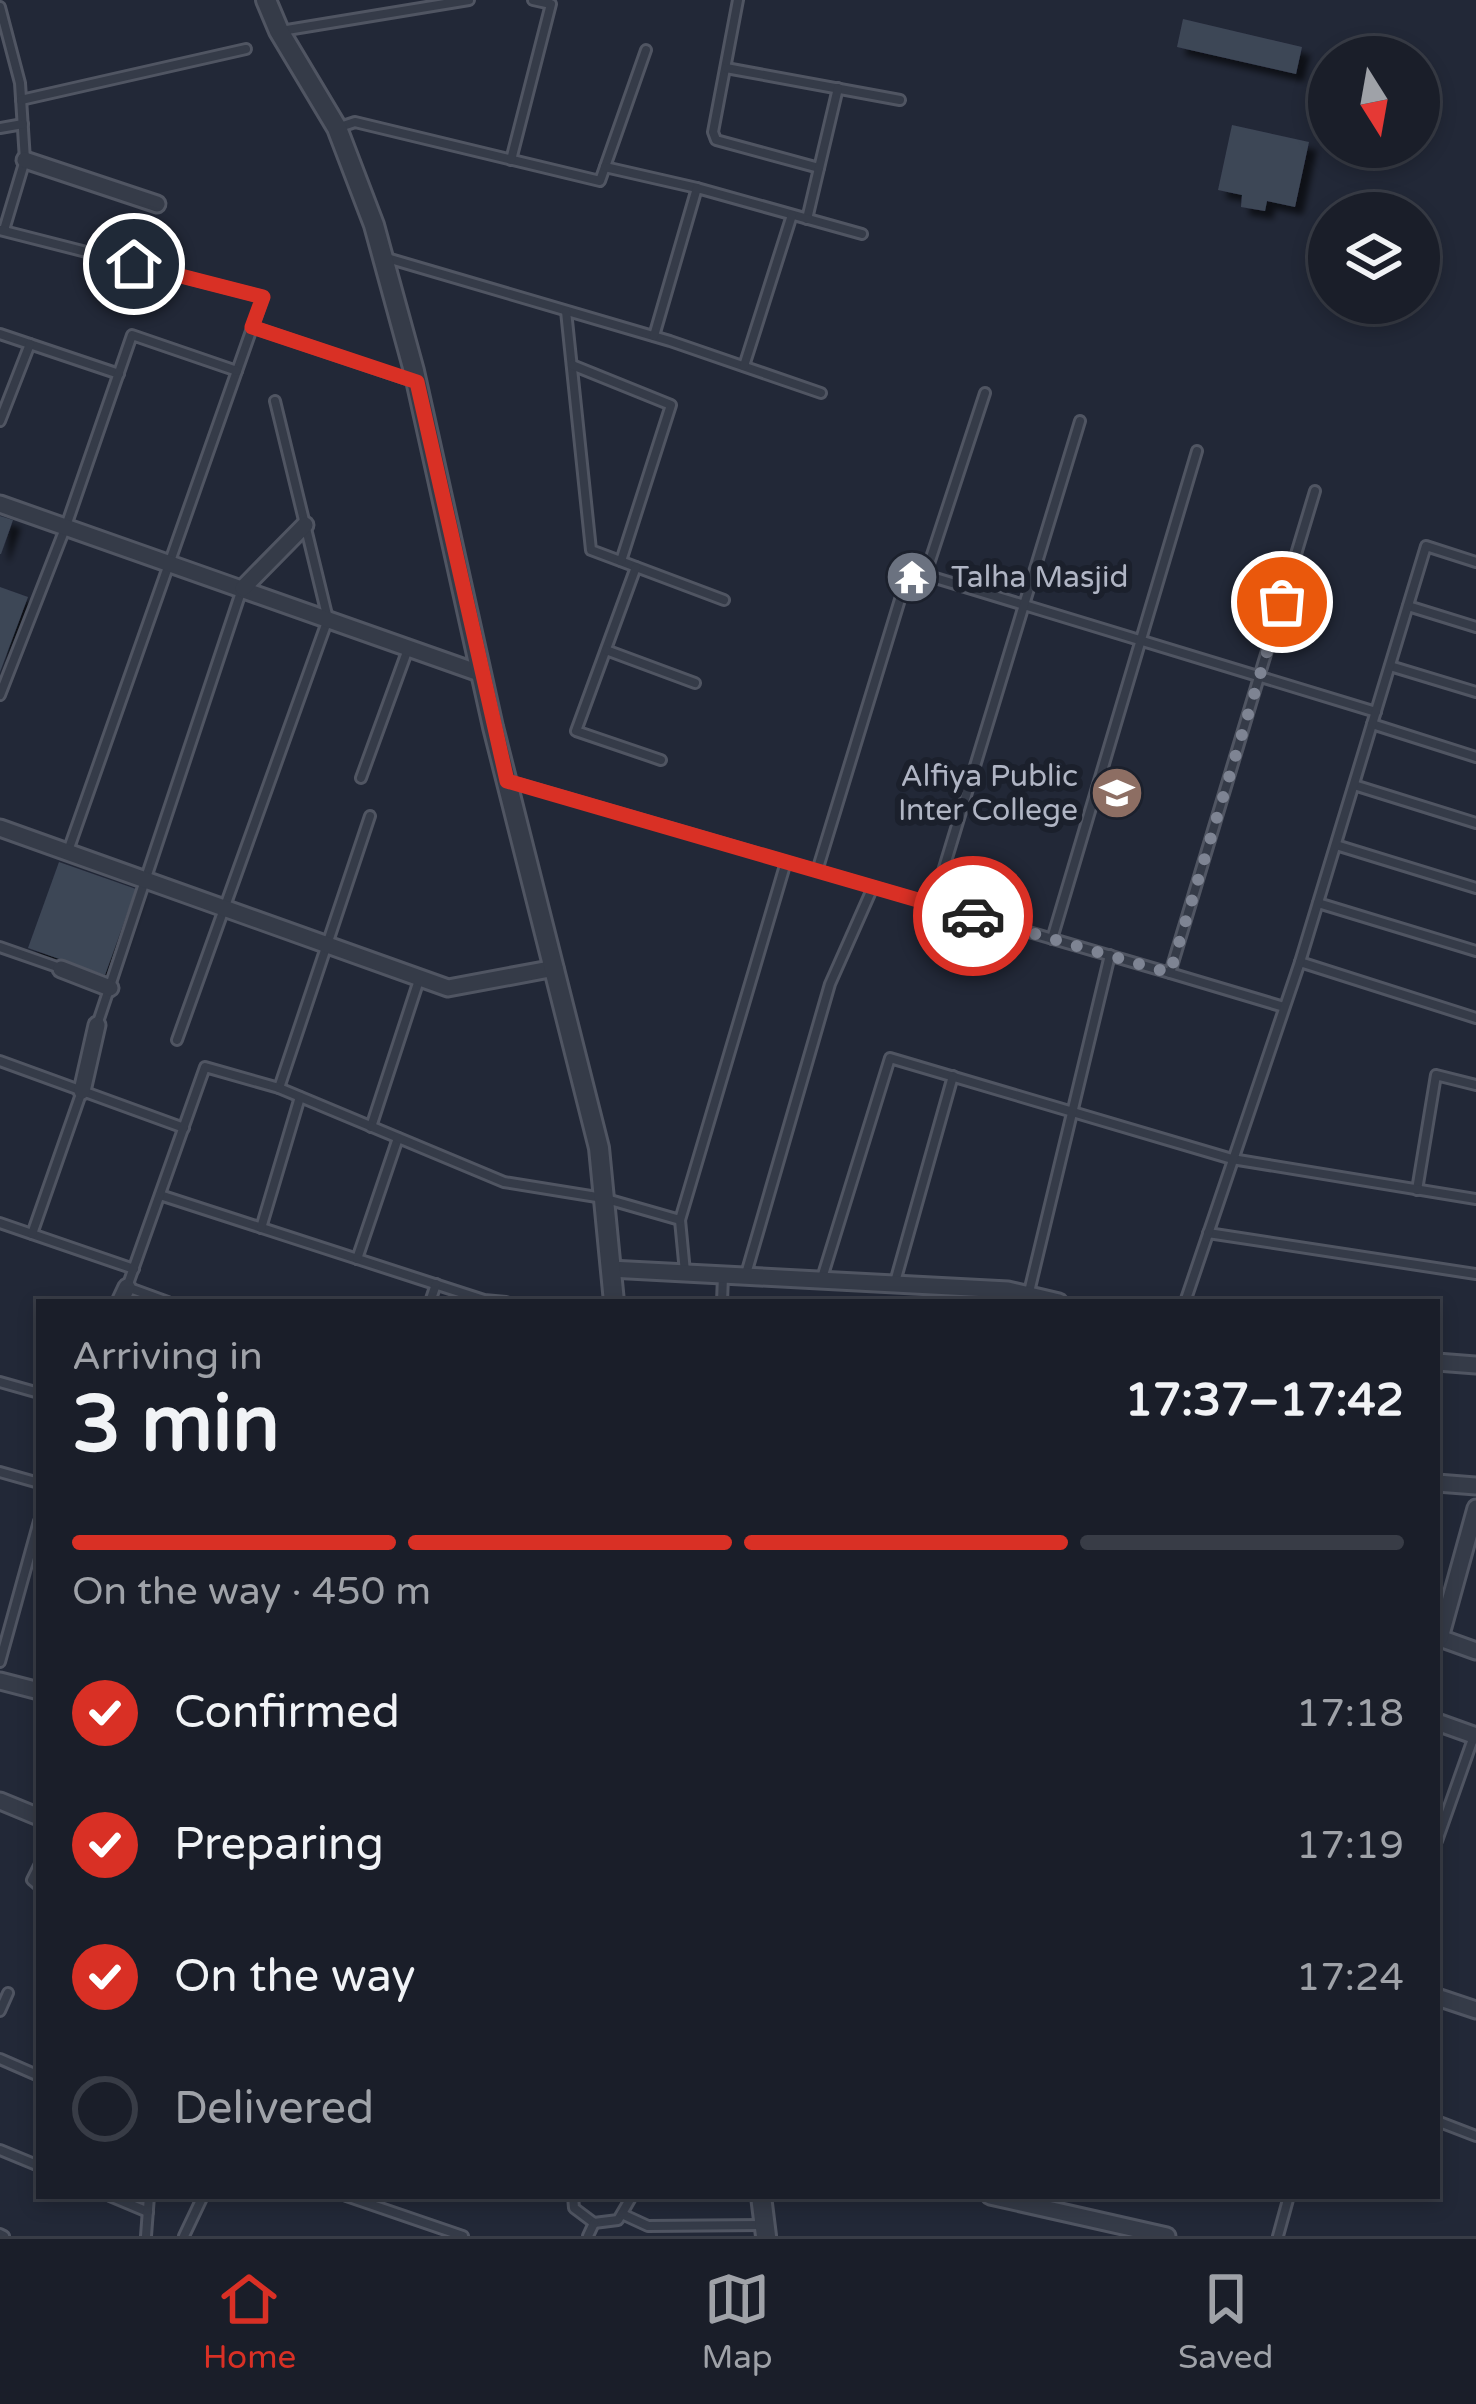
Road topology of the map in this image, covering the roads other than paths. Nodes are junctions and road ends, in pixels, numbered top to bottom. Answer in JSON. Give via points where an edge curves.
{"nodes":[{"id":1,"x":266,"y":0,"type":"edge"},
{"id":2,"x":469,"y":0,"type":"edge"},
{"id":3,"x":533,"y":0,"type":"edge"},
{"id":4,"x":738,"y":0,"type":"edge"},
{"id":5,"x":0,"y":7,"type":"edge"},
{"id":6,"x":279,"y":31,"type":"junction"},
{"id":7,"x":246,"y":49,"type":"dead end"},
{"id":8,"x":646,"y":50,"type":"dead end"},
{"id":9,"x":726,"y":68,"type":"junction"},
{"id":10,"x":838,"y":88,"type":"junction"},
{"id":11,"x":21,"y":100,"type":"junction"},
{"id":12,"x":900,"y":100,"type":"dead end"},
{"id":13,"x":23,"y":124,"type":"junction"},
{"id":14,"x":0,"y":128,"type":"edge"},
{"id":15,"x":337,"y":128,"type":"junction"},
{"id":16,"x":26,"y":160,"type":"junction"},
{"id":17,"x":511,"y":160,"type":"junction"},
{"id":18,"x":604,"y":167,"type":"junction"},
{"id":19,"x":819,"y":168,"type":"junction"},
{"id":20,"x":697,"y":188,"type":"junction"},
{"id":21,"x":157,"y":204,"type":"dead end"},
{"id":22,"x":792,"y":215,"type":"junction"},
{"id":23,"x":807,"y":219,"type":"junction"},
{"id":24,"x":2,"y":230,"type":"edge"},
{"id":25,"x":862,"y":235,"type":"dead end"},
{"id":26,"x":382,"y":257,"type":"junction"},
{"id":27,"x":566,"y":310,"type":"junction"},
{"id":28,"x":252,"y":327,"type":"junction"},
{"id":29,"x":0,"y":334,"type":"edge"},
{"id":30,"x":654,"y":336,"type":"junction"},
{"id":31,"x":30,"y":343,"type":"junction"},
{"id":32,"x":572,"y":365,"type":"junction"},
{"id":33,"x":744,"y":366,"type":"junction"},
{"id":34,"x":237,"y":370,"type":"junction"},
{"id":35,"x":119,"y":374,"type":"junction"},
{"id":36,"x":417,"y":382,"type":"junction"},
{"id":37,"x":821,"y":392,"type":"dead end"},
{"id":38,"x":985,"y":393,"type":"dead end"},
{"id":39,"x":275,"y":401,"type":"dead end"},
{"id":40,"x":0,"y":421,"type":"edge"},
{"id":41,"x":1080,"y":421,"type":"dead end"},
{"id":42,"x":1197,"y":451,"type":"dead end"},
{"id":43,"x":1316,"y":491,"type":"dead end"},
{"id":44,"x":0,"y":504,"type":"edge"},
{"id":45,"x":305,"y":525,"type":"junction"},
{"id":46,"x":66,"y":526,"type":"junction"},
{"id":47,"x":169,"y":561,"type":"junction"},
{"id":48,"x":621,"y":561,"type":"junction"},
{"id":49,"x":1476,"y":562,"type":"edge"},
{"id":50,"x":636,"y":567,"type":"junction"},
{"id":51,"x":925,"y":576,"type":"junction"},
{"id":52,"x":242,"y":588,"type":"junction"},
{"id":53,"x":724,"y":600,"type":"dead end"},
{"id":54,"x":1408,"y":605,"type":"junction"},
{"id":55,"x":1024,"y":606,"type":"junction"},
{"id":56,"x":328,"y":619,"type":"junction"},
{"id":57,"x":1476,"y":627,"type":"edge"},
{"id":58,"x":1140,"y":641,"type":"junction"},
{"id":59,"x":408,"y":648,"type":"junction"},
{"id":60,"x":606,"y":650,"type":"junction"},
{"id":61,"x":1390,"y":666,"type":"junction"},
{"id":62,"x":482,"y":674,"type":"junction"},
{"id":63,"x":1259,"y":677,"type":"junction"},
{"id":64,"x":695,"y":682,"type":"dead end"},
{"id":65,"x":1476,"y":692,"type":"edge"},
{"id":66,"x":0,"y":695,"type":"edge"},
{"id":67,"x":1376,"y":712,"type":"junction"},
{"id":68,"x":1372,"y":724,"type":"junction"},
{"id":69,"x":1476,"y":757,"type":"edge"},
{"id":70,"x":661,"y":760,"type":"dead end"},
{"id":71,"x":361,"y":778,"type":"dead end"},
{"id":72,"x":507,"y":781,"type":"junction"},
{"id":73,"x":1354,"y":785,"type":"junction"},
{"id":74,"x":370,"y":816,"type":"dead end"},
{"id":75,"x":1476,"y":823,"type":"edge"},
{"id":76,"x":0,"y":828,"type":"edge"},
{"id":77,"x":1336,"y":845,"type":"junction"},
{"id":78,"x":67,"y":852,"type":"junction"},
{"id":79,"x":786,"y":862,"type":"junction"},
{"id":80,"x":818,"y":871,"type":"junction"},
{"id":81,"x":146,"y":880,"type":"junction"},
{"id":82,"x":873,"y":887,"type":"junction"},
{"id":83,"x":1476,"y":888,"type":"edge"},
{"id":84,"x":1318,"y":903,"type":"junction"},
{"id":85,"x":933,"y":904,"type":"junction"},
{"id":86,"x":224,"y":908,"type":"junction"},
{"id":87,"x":1052,"y":939,"type":"junction"},
{"id":88,"x":327,"y":945,"type":"junction"},
{"id":89,"x":0,"y":947,"type":"edge"},
{"id":90,"x":1476,"y":951,"type":"edge"},
{"id":91,"x":1110,"y":955,"type":"junction"},
{"id":92,"x":1300,"y":962,"type":"junction"},
{"id":93,"x":555,"y":968,"type":"junction"},
{"id":94,"x":62,"y":969,"type":"joint"},
{"id":95,"x":1170,"y":973,"type":"junction"},
{"id":96,"x":419,"y":978,"type":"junction"},
{"id":97,"x":110,"y":988,"type":"junction"},
{"id":98,"x":1284,"y":1007,"type":"junction"},
{"id":99,"x":1476,"y":1018,"type":"edge"},
{"id":100,"x":98,"y":1025,"type":"joint"},
{"id":101,"x":177,"y":1040,"type":"dead end"},
{"id":102,"x":0,"y":1061,"type":"edge"},
{"id":103,"x":953,"y":1076,"type":"junction"},
{"id":104,"x":1476,"y":1084,"type":"edge"},
{"id":105,"x":279,"y":1088,"type":"junction"},
{"id":106,"x":82,"y":1091,"type":"junction"},
{"id":107,"x":300,"y":1097,"type":"junction"},
{"id":108,"x":1070,"y":1111,"type":"junction"},
{"id":109,"x":371,"y":1126,"type":"junction"},
{"id":110,"x":184,"y":1128,"type":"junction"},
{"id":111,"x":398,"y":1138,"type":"junction"},
{"id":112,"x":1232,"y":1160,"type":"junction"},
{"id":113,"x":1417,"y":1190,"type":"junction"},
{"id":114,"x":160,"y":1195,"type":"junction"},
{"id":115,"x":604,"y":1198,"type":"junction"},
{"id":116,"x":1476,"y":1199,"type":"edge"},
{"id":117,"x":680,"y":1220,"type":"junction"},
{"id":118,"x":0,"y":1223,"type":"edge"},
{"id":119,"x":261,"y":1228,"type":"junction"},
{"id":120,"x":1208,"y":1233,"type":"junction"},
{"id":121,"x":32,"y":1234,"type":"junction"},
{"id":122,"x":357,"y":1259,"type":"junction"},
{"id":123,"x":610,"y":1268,"type":"junction"},
{"id":124,"x":134,"y":1269,"type":"junction"},
{"id":125,"x":685,"y":1273,"type":"junction"},
{"id":126,"x":1476,"y":1274,"type":"edge"},
{"id":127,"x":723,"y":1275,"type":"junction"},
{"id":128,"x":746,"y":1276,"type":"junction"},
{"id":129,"x":822,"y":1280,"type":"junction"},
{"id":130,"x":436,"y":1284,"type":"junction"},
{"id":131,"x":895,"y":1284,"type":"junction"},
{"id":132,"x":124,"y":1294,"type":"edge"},
{"id":133,"x":1034,"y":1298,"type":"edge"},
{"id":134,"x":431,"y":1299,"type":"edge"},
{"id":135,"x":478,"y":1299,"type":"edge"},
{"id":136,"x":614,"y":1299,"type":"edge"},
{"id":137,"x":722,"y":1299,"type":"edge"},
{"id":138,"x":1186,"y":1299,"type":"edge"},
{"id":139,"x":1440,"y":1362,"type":"edge"},
{"id":140,"x":1476,"y":1365,"type":"edge"},
{"id":141,"x":0,"y":1382,"type":"edge"},
{"id":142,"x":36,"y":1392,"type":"edge"},
{"id":143,"x":0,"y":1472,"type":"edge"},
{"id":144,"x":36,"y":1482,"type":"edge"},
{"id":145,"x":1440,"y":1483,"type":"edge"},
{"id":146,"x":1476,"y":1486,"type":"edge"},
{"id":147,"x":1476,"y":1508,"type":"edge"},
{"id":148,"x":36,"y":1532,"type":"edge"},
{"id":149,"x":1440,"y":1634,"type":"edge"},
{"id":150,"x":1440,"y":1638,"type":"edge"},
{"id":151,"x":1476,"y":1651,"type":"edge"},
{"id":152,"x":0,"y":1662,"type":"edge"},
{"id":153,"x":0,"y":1681,"type":"edge"},
{"id":154,"x":36,"y":1690,"type":"edge"},
{"id":155,"x":1440,"y":1723,"type":"edge"},
{"id":156,"x":1476,"y":1734,"type":"edge"},
{"id":157,"x":0,"y":1802,"type":"edge"},
{"id":158,"x":36,"y":1816,"type":"edge"},
{"id":159,"x":1440,"y":1833,"type":"edge"},
{"id":160,"x":8,"y":1993,"type":"dead end"},
{"id":161,"x":1440,"y":1998,"type":"edge"},
{"id":162,"x":1476,"y":2009,"type":"edge"},
{"id":163,"x":0,"y":2011,"type":"edge"},
{"id":164,"x":0,"y":2059,"type":"edge"},
{"id":165,"x":36,"y":2075,"type":"edge"},
{"id":166,"x":1440,"y":2122,"type":"edge"},
{"id":167,"x":1476,"y":2136,"type":"edge"},
{"id":168,"x":0,"y":2150,"type":"edge"},
{"id":169,"x":36,"y":2165,"type":"edge"},
{"id":170,"x":117,"y":2199,"type":"edge"},
{"id":171,"x":149,"y":2199,"type":"edge"},
{"id":172,"x":202,"y":2199,"type":"edge"},
{"id":173,"x":355,"y":2199,"type":"edge"},
{"id":174,"x":573,"y":2199,"type":"edge"},
{"id":175,"x":630,"y":2199,"type":"edge"},
{"id":176,"x":761,"y":2199,"type":"edge"},
{"id":177,"x":1002,"y":2199,"type":"edge"},
{"id":178,"x":1288,"y":2199,"type":"edge"},
{"id":179,"x":148,"y":2212,"type":"junction"},
{"id":180,"x":622,"y":2214,"type":"junction"},
{"id":181,"x":594,"y":2223,"type":"junction"},
{"id":182,"x":766,"y":2230,"type":"edge"},
{"id":183,"x":664,"y":2231,"type":"edge"},
{"id":184,"x":1158,"y":2235,"type":"edge"},
{"id":185,"x":146,"y":2236,"type":"edge"},
{"id":186,"x":184,"y":2236,"type":"edge"},
{"id":187,"x":463,"y":2236,"type":"edge"},
{"id":188,"x":588,"y":2236,"type":"edge"},
{"id":189,"x":1278,"y":2236,"type":"edge"}],
"edges":[{"from":1,"to":6,"type":"street"},
{"from":2,"to":6,"type":"lane"},
{"from":3,"to":17,"type":"lane","via":[[551,4]]},
{"from":4,"to":9,"type":"lane"},
{"from":5,"to":11,"type":"lane"},
{"from":6,"to":15,"type":"street"},
{"from":7,"to":11,"type":"lane"},
{"from":8,"to":18,"type":"lane"},
{"from":9,"to":10,"type":"lane"},
{"from":9,"to":19,"type":"lane","via":[[716,140]]},
{"from":10,"to":12,"type":"lane"},
{"from":10,"to":19,"type":"lane"},
{"from":11,"to":13,"type":"lane"},
{"from":13,"to":14,"type":"lane"},
{"from":13,"to":16,"type":"lane"},
{"from":15,"to":17,"type":"lane","via":[[355,122]]},
{"from":15,"to":26,"type":"street"},
{"from":16,"to":21,"type":"street"},
{"from":16,"to":24,"type":"lane"},
{"from":17,"to":18,"type":"lane","via":[[600,181]]},
{"from":18,"to":20,"type":"lane"},
{"from":19,"to":23,"type":"lane"},
{"from":20,"to":22,"type":"lane"},
{"from":20,"to":30,"type":"lane"},
{"from":22,"to":23,"type":"lane"},
{"from":22,"to":33,"type":"lane"},
{"from":23,"to":25,"type":"lane"},
{"from":24,"to":28,"type":"lane","via":[[263,297]]},
{"from":26,"to":27,"type":"lane"},
{"from":26,"to":36,"type":"street"},
{"from":27,"to":30,"type":"lane"},
{"from":27,"to":32,"type":"lane"},
{"from":28,"to":34,"type":"lane"},
{"from":28,"to":36,"type":"lane"},
{"from":29,"to":31,"type":"lane"},
{"from":30,"to":33,"type":"lane"},
{"from":31,"to":35,"type":"lane"},
{"from":31,"to":40,"type":"lane"},
{"from":32,"to":48,"type":"lane","via":[[591,550]]},
{"from":32,"to":48,"type":"lane","via":[[671,405]]},
{"from":33,"to":37,"type":"lane"},
{"from":34,"to":35,"type":"lane","via":[[132,335]]},
{"from":34,"to":47,"type":"lane"},
{"from":35,"to":46,"type":"lane"},
{"from":36,"to":62,"type":"street"},
{"from":38,"to":51,"type":"lane"},
{"from":39,"to":45,"type":"lane"},
{"from":41,"to":55,"type":"lane"},
{"from":42,"to":58,"type":"lane"},
{"from":43,"to":63,"type":"lane"},
{"from":44,"to":46,"type":"street"},
{"from":45,"to":52,"type":"street"},
{"from":45,"to":56,"type":"lane"},
{"from":46,"to":47,"type":"street"},
{"from":46,"to":66,"type":"lane"},
{"from":47,"to":52,"type":"street"},
{"from":47,"to":78,"type":"lane"},
{"from":48,"to":50,"type":"lane"},
{"from":49,"to":54,"type":"lane","via":[[1426,546]]},
{"from":50,"to":53,"type":"lane"},
{"from":50,"to":60,"type":"lane"},
{"from":51,"to":55,"type":"lane"},
{"from":51,"to":80,"type":"lane","via":[[908,570]]},
{"from":52,"to":56,"type":"street"},
{"from":52,"to":81,"type":"lane"},
{"from":54,"to":57,"type":"lane"},
{"from":54,"to":61,"type":"lane"},
{"from":55,"to":58,"type":"lane"},
{"from":55,"to":85,"type":"lane"},
{"from":56,"to":59,"type":"street"},
{"from":56,"to":86,"type":"lane"},
{"from":58,"to":63,"type":"lane"},
{"from":58,"to":87,"type":"lane"},
{"from":59,"to":62,"type":"street"},
{"from":59,"to":71,"type":"lane"},
{"from":60,"to":64,"type":"lane"},
{"from":60,"to":70,"type":"lane","via":[[576,731]]},
{"from":61,"to":65,"type":"lane"},
{"from":61,"to":67,"type":"lane"},
{"from":62,"to":72,"type":"street"},
{"from":63,"to":67,"type":"lane"},
{"from":63,"to":95,"type":"lane"},
{"from":67,"to":68,"type":"lane"},
{"from":68,"to":69,"type":"lane"},
{"from":68,"to":73,"type":"lane"},
{"from":72,"to":79,"type":"lane"},
{"from":72,"to":93,"type":"street"},
{"from":73,"to":75,"type":"lane"},
{"from":73,"to":77,"type":"lane"},
{"from":74,"to":88,"type":"lane"},
{"from":76,"to":78,"type":"street"},
{"from":77,"to":83,"type":"lane"},
{"from":77,"to":84,"type":"lane"},
{"from":78,"to":81,"type":"street"},
{"from":79,"to":80,"type":"lane"},
{"from":79,"to":117,"type":"lane"},
{"from":80,"to":82,"type":"lane"},
{"from":81,"to":86,"type":"street"},
{"from":81,"to":97,"type":"lane"},
{"from":82,"to":85,"type":"lane"},
{"from":82,"to":128,"type":"lane","via":[[830,984]]},
{"from":84,"to":90,"type":"lane"},
{"from":84,"to":92,"type":"lane"},
{"from":85,"to":87,"type":"lane"},
{"from":86,"to":88,"type":"street"},
{"from":86,"to":101,"type":"lane"},
{"from":87,"to":91,"type":"lane"},
{"from":88,"to":96,"type":"street"},
{"from":88,"to":105,"type":"lane"},
{"from":89,"to":94,"type":"lane"},
{"from":91,"to":95,"type":"lane"},
{"from":91,"to":108,"type":"lane"},
{"from":92,"to":98,"type":"lane"},
{"from":92,"to":99,"type":"lane"},
{"from":93,"to":96,"type":"street","via":[[448,988]]},
{"from":93,"to":115,"type":"street"},
{"from":94,"to":97,"type":"street"},
{"from":95,"to":98,"type":"lane"},
{"from":96,"to":109,"type":"lane"},
{"from":97,"to":100,"type":"lane"},
{"from":98,"to":112,"type":"lane"},
{"from":100,"to":106,"type":"street"},
{"from":102,"to":106,"type":"lane"},
{"from":103,"to":108,"type":"lane"},
{"from":103,"to":129,"type":"lane","via":[[890,1058]]},
{"from":103,"to":131,"type":"lane"},
{"from":104,"to":113,"type":"lane","via":[[1436,1075]]},
{"from":105,"to":107,"type":"lane"},
{"from":105,"to":110,"type":"lane","via":[[205,1067]]},
{"from":106,"to":110,"type":"lane"},
{"from":106,"to":121,"type":"lane"},
{"from":107,"to":109,"type":"lane"},
{"from":107,"to":119,"type":"lane"},
{"from":108,"to":112,"type":"lane"},
{"from":108,"to":133,"type":"lane"},
{"from":109,"to":111,"type":"lane"},
{"from":110,"to":114,"type":"lane"},
{"from":111,"to":115,"type":"lane","via":[[504,1182]]},
{"from":111,"to":122,"type":"lane"},
{"from":112,"to":113,"type":"lane"},
{"from":112,"to":120,"type":"lane"},
{"from":113,"to":116,"type":"lane"},
{"from":114,"to":119,"type":"lane"},
{"from":114,"to":124,"type":"lane"},
{"from":115,"to":117,"type":"lane"},
{"from":115,"to":123,"type":"street"},
{"from":117,"to":125,"type":"lane"},
{"from":118,"to":121,"type":"lane"},
{"from":119,"to":122,"type":"lane"},
{"from":120,"to":126,"type":"lane"},
{"from":120,"to":138,"type":"lane"},
{"from":121,"to":124,"type":"lane"},
{"from":122,"to":130,"type":"lane"},
{"from":123,"to":125,"type":"street"},
{"from":123,"to":136,"type":"street"},
{"from":124,"to":132,"type":"lane"},
{"from":125,"to":127,"type":"street"},
{"from":127,"to":128,"type":"street"},
{"from":127,"to":137,"type":"lane"},
{"from":128,"to":129,"type":"street"},
{"from":129,"to":131,"type":"street"},
{"from":130,"to":134,"type":"lane"},
{"from":130,"to":135,"type":"lane"},
{"from":131,"to":133,"type":"street"},
{"from":139,"to":140,"type":"street"},
{"from":141,"to":142,"type":"lane"},
{"from":143,"to":144,"type":"lane"},
{"from":145,"to":146,"type":"street"},
{"from":147,"to":149,"type":"street"},
{"from":148,"to":152,"type":"lane"},
{"from":150,"to":151,"type":"street"},
{"from":153,"to":154,"type":"street"},
{"from":155,"to":156,"type":"street"},
{"from":156,"to":159,"type":"lane"},
{"from":157,"to":158,"type":"street"},
{"from":160,"to":163,"type":"lane"},
{"from":161,"to":162,"type":"street"},
{"from":164,"to":165,"type":"lane"},
{"from":166,"to":167,"type":"lane"},
{"from":168,"to":169,"type":"lane"},
{"from":170,"to":179,"type":"lane"},
{"from":171,"to":179,"type":"lane"},
{"from":172,"to":186,"type":"lane"},
{"from":173,"to":187,"type":"lane"},
{"from":174,"to":181,"type":"lane"},
{"from":175,"to":180,"type":"lane"},
{"from":176,"to":182,"type":"street"},
{"from":177,"to":184,"type":"street"},
{"from":178,"to":189,"type":"lane"},
{"from":179,"to":185,"type":"lane"},
{"from":180,"to":181,"type":"lane"},
{"from":180,"to":183,"type":"lane"},
{"from":181,"to":188,"type":"lane"},
{"from":182,"to":183,"type":"lane"}]}
